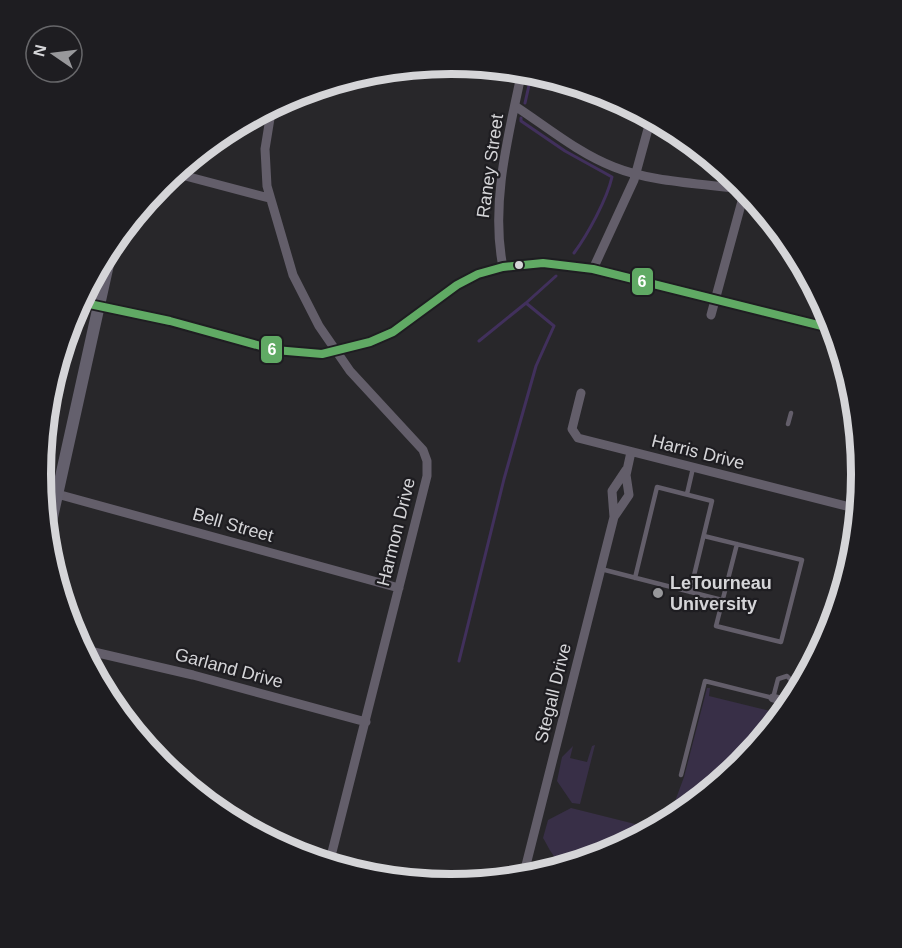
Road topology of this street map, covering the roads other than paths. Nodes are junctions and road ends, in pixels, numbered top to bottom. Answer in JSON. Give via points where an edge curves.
{"nodes":[{"id":1,"x":520,"y":80,"type":"edge"},
{"id":2,"x":515,"y":105,"type":"junction"},
{"id":3,"x":270,"y":117,"type":"edge"},
{"id":4,"x":649,"y":127,"type":"edge"},
{"id":5,"x":636,"y":174,"type":"junction"},
{"id":6,"x":184,"y":176,"type":"edge"},
{"id":7,"x":731,"y":188,"type":"edge"},
{"id":8,"x":269,"y":198,"type":"junction"},
{"id":9,"x":743,"y":201,"type":"edge"},
{"id":10,"x":503,"y":267,"type":"junction"},
{"id":11,"x":592,"y":269,"type":"junction"},
{"id":12,"x":106,"y":272,"type":"edge"},
{"id":13,"x":715,"y":299,"type":"junction"},
{"id":14,"x":89,"y":303,"type":"edge"},
{"id":15,"x":99,"y":305,"type":"junction"},
{"id":16,"x":711,"y":315,"type":"dead end"},
{"id":17,"x":823,"y":326,"type":"edge"},
{"id":18,"x":337,"y":351,"type":"junction"},
{"id":19,"x":581,"y":393,"type":"dead end"},
{"id":20,"x":791,"y":413,"type":"dead end"},
{"id":21,"x":788,"y":424,"type":"dead end"},
{"id":22,"x":631,"y":452,"type":"junction"},
{"id":23,"x":693,"y":468,"type":"junction"},
{"id":24,"x":627,"y":470,"type":"junction"},
{"id":25,"x":57,"y":494,"type":"junction"},
{"id":26,"x":687,"y":494,"type":"junction"},
{"id":27,"x":849,"y":507,"type":"edge"},
{"id":28,"x":53,"y":513,"type":"edge"},
{"id":29,"x":614,"y":517,"type":"junction"},
{"id":30,"x":704,"y":536,"type":"junction"},
{"id":31,"x":737,"y":544,"type":"junction"},
{"id":32,"x":601,"y":569,"type":"junction"},
{"id":33,"x":635,"y":578,"type":"junction"},
{"id":34,"x":399,"y":588,"type":"junction"},
{"id":35,"x":690,"y":591,"type":"junction"},
{"id":36,"x":722,"y":600,"type":"junction"},
{"id":37,"x":92,"y":652,"type":"edge"},
{"id":38,"x":793,"y":681,"type":"edge"},
{"id":39,"x":773,"y":698,"type":"junction"},
{"id":40,"x":781,"y":700,"type":"edge"},
{"id":41,"x":366,"y":722,"type":"junction"},
{"id":42,"x":681,"y":775,"type":"dead end"},
{"id":43,"x":331,"y":856,"type":"edge"},
{"id":44,"x":526,"y":867,"type":"edge"}],
"edges":[{"from":1,"to":2,"type":"street","name":"Raney Street"},
{"from":2,"to":5,"type":"street","via":[[592,156]]},
{"from":2,"to":10,"type":"street","name":"Raney Street","via":[[499,212]]},
{"from":3,"to":8,"type":"street","name":"Harmon Drive","via":[[265,148]]},
{"from":4,"to":5,"type":"street"},
{"from":5,"to":7,"type":"street"},
{"from":5,"to":11,"type":"street"},
{"from":6,"to":8,"type":"street"},
{"from":8,"to":18,"type":"street","name":"Harmon Drive","via":[[298,287]]},
{"from":9,"to":13,"type":"street"},
{"from":10,"to":11,"type":"street","via":[[543,263]]},
{"from":10,"to":18,"type":"street","via":[[457,285],[393,332]]},
{"from":11,"to":13,"type":"street"},
{"from":12,"to":15,"type":"street"},
{"from":13,"to":16,"type":"street"},
{"from":13,"to":17,"type":"street"},
{"from":14,"to":15,"type":"street"},
{"from":15,"to":18,"type":"street","via":[[274,350],[304,354]]},
{"from":15,"to":25,"type":"street"},
{"from":18,"to":34,"type":"street","name":"Harmon Drive","via":[[360,384],[426,455],[427,476]]},
{"from":19,"to":22,"type":"street","name":"Harris Drive","via":[[574,435]]},
{"from":20,"to":21,"type":"lane"},
{"from":22,"to":23,"type":"street","name":"Harris Drive"},
{"from":22,"to":24,"type":"street","name":"Stegall Drive"},
{"from":23,"to":26,"type":"lane"},
{"from":23,"to":27,"type":"street","name":"Harris Drive"},
{"from":24,"to":29,"type":"street","name":"Stegall Drive","via":[[629,495]]},
{"from":24,"to":29,"type":"street","name":"Stegall Drive","via":[[612,491]]},
{"from":25,"to":28,"type":"street"},
{"from":25,"to":34,"type":"street","name":"Bell Street"},
{"from":26,"to":30,"type":"lane","via":[[712,501]]},
{"from":26,"to":33,"type":"lane","via":[[657,487]]},
{"from":29,"to":32,"type":"street","name":"Stegall Drive"},
{"from":30,"to":31,"type":"lane"},
{"from":30,"to":35,"type":"lane"},
{"from":31,"to":36,"type":"lane"},
{"from":31,"to":36,"type":"lane","via":[[802,560],[781,642],[716,626]]},
{"from":32,"to":33,"type":"lane"},
{"from":32,"to":44,"type":"street","name":"Stegall Drive"},
{"from":33,"to":35,"type":"lane"},
{"from":34,"to":41,"type":"street","name":"Harmon Drive"},
{"from":35,"to":36,"type":"lane"},
{"from":37,"to":41,"type":"street","name":"Garland Drive"},
{"from":38,"to":39,"type":"lane","via":[[787,675],[778,679]]},
{"from":39,"to":40,"type":"street"},
{"from":39,"to":42,"type":"lane","via":[[705,681]]},
{"from":41,"to":43,"type":"street","name":"Harmon Drive"}]}
